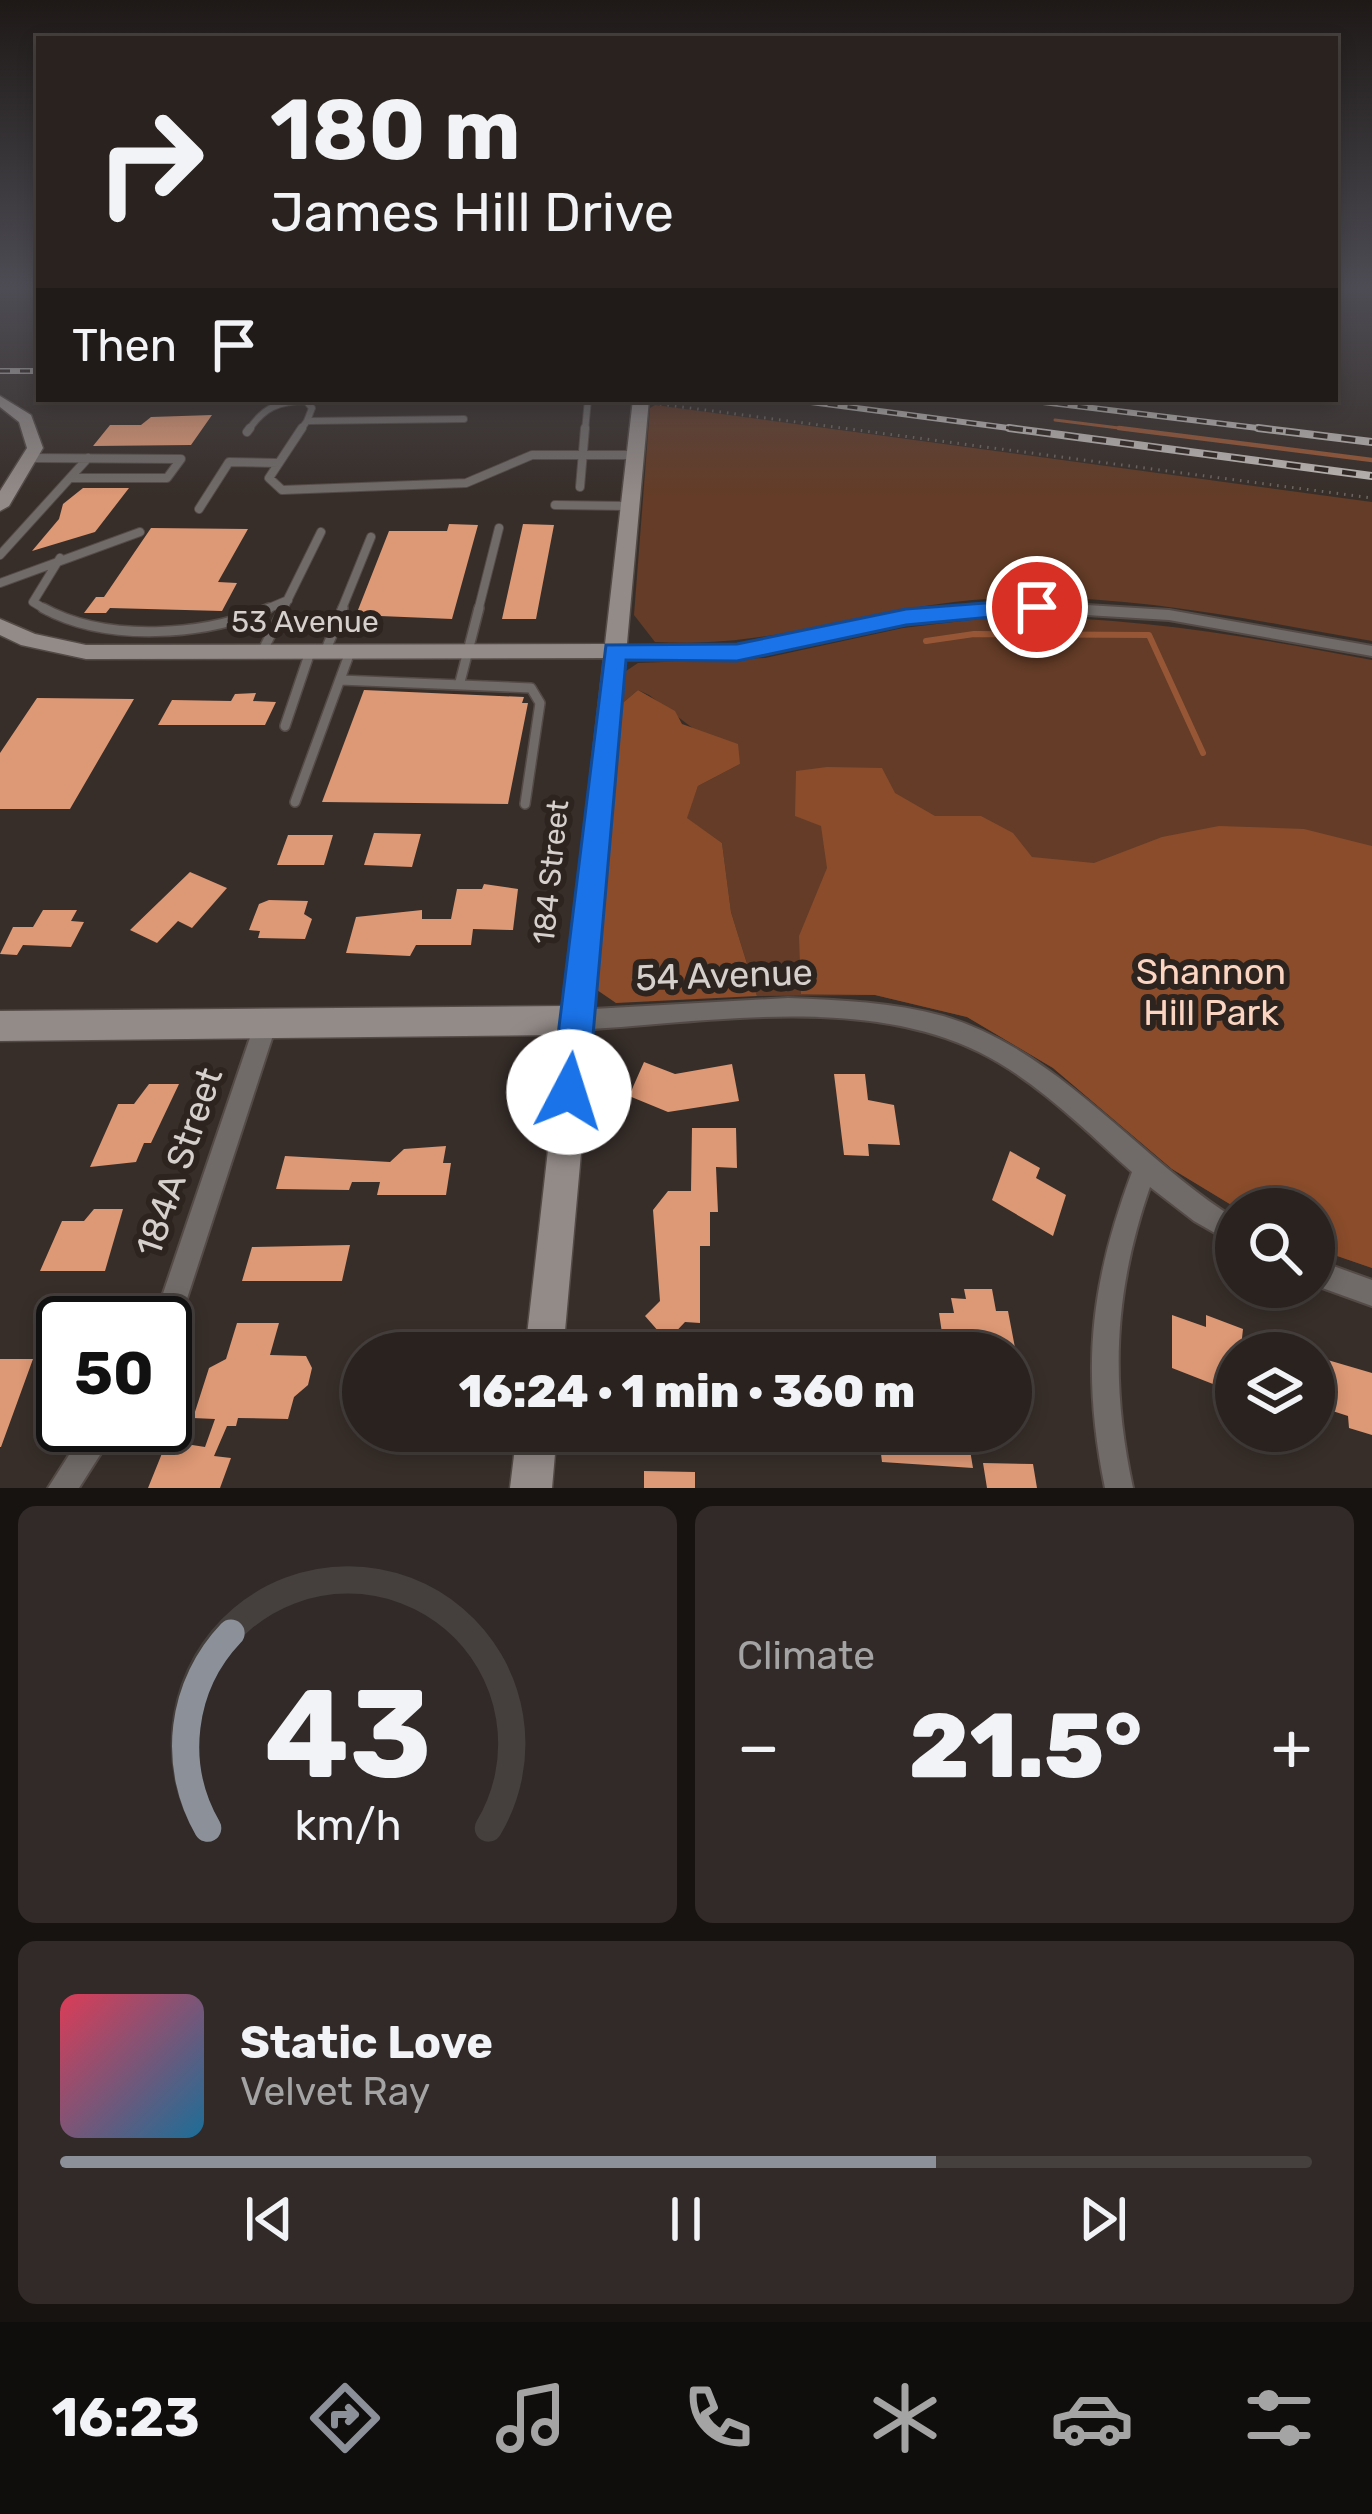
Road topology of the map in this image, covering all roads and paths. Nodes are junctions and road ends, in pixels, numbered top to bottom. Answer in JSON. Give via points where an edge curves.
{"nodes":[{"id":1,"x":0,"y":401,"type":"edge"},
{"id":2,"x":276,"y":402,"type":"edge"},
{"id":3,"x":307,"y":402,"type":"edge"},
{"id":4,"x":588,"y":402,"type":"edge"},
{"id":5,"x":646,"y":402,"type":"edge"},
{"id":6,"x":653,"y":402,"type":"edge"},
{"id":7,"x":464,"y":419,"type":"dead end"},
{"id":8,"x":307,"y":421,"type":"junction"},
{"id":9,"x":247,"y":432,"type":"dead end"},
{"id":10,"x":584,"y":454,"type":"junction"},
{"id":11,"x":636,"y":455,"type":"junction"},
{"id":12,"x":33,"y":458,"type":"junction"},
{"id":13,"x":88,"y":458,"type":"junction"},
{"id":14,"x":279,"y":463,"type":"junction"},
{"id":15,"x":71,"y":478,"type":"junction"},
{"id":16,"x":580,"y":488,"type":"dead end"},
{"id":17,"x":1372,"y":498,"type":"edge"},
{"id":18,"x":2,"y":500,"type":"edge"},
{"id":19,"x":555,"y":505,"type":"dead end"},
{"id":20,"x":632,"y":506,"type":"junction"},
{"id":21,"x":199,"y":509,"type":"dead end"},
{"id":22,"x":499,"y":528,"type":"dead end"},
{"id":23,"x":140,"y":532,"type":"dead end"},
{"id":24,"x":321,"y":532,"type":"dead end"},
{"id":25,"x":371,"y":537,"type":"dead end"},
{"id":26,"x":0,"y":555,"type":"edge"},
{"id":27,"x":60,"y":558,"type":"junction"},
{"id":28,"x":0,"y":583,"type":"edge"},
{"id":29,"x":288,"y":600,"type":"junction"},
{"id":30,"x":0,"y":626,"type":"edge"},
{"id":31,"x":467,"y":651,"type":"junction"},
{"id":32,"x":615,"y":651,"type":"junction"},
{"id":33,"x":1372,"y":651,"type":"edge"},
{"id":34,"x":262,"y":652,"type":"junction"},
{"id":35,"x":317,"y":652,"type":"junction"},
{"id":36,"x":350,"y":652,"type":"junction"},
{"id":37,"x":340,"y":680,"type":"junction"},
{"id":38,"x":460,"y":682,"type":"junction"},
{"id":39,"x":285,"y":726,"type":"dead end"},
{"id":40,"x":295,"y":802,"type":"dead end"},
{"id":41,"x":525,"y":804,"type":"dead end"},
{"id":42,"x":576,"y":1020,"type":"junction"},
{"id":43,"x":266,"y":1023,"type":"junction"},
{"id":44,"x":0,"y":1026,"type":"edge"},
{"id":45,"x":1144,"y":1171,"type":"junction"},
{"id":46,"x":1215,"y":1219,"type":"edge"},
{"id":47,"x":1335,"y":1280,"type":"edge"},
{"id":48,"x":1372,"y":1293,"type":"edge"},
{"id":49,"x":175,"y":1296,"type":"edge"},
{"id":50,"x":546,"y":1332,"type":"edge"},
{"id":51,"x":87,"y":1452,"type":"edge"},
{"id":52,"x":535,"y":1452,"type":"edge"},
{"id":53,"x":62,"y":1488,"type":"edge"},
{"id":54,"x":531,"y":1488,"type":"edge"},
{"id":55,"x":1118,"y":1488,"type":"edge"}],
"edges":[{"from":1,"to":12,"type":"street","via":[[31,424]]},
{"from":2,"to":9,"type":"lane","via":[[263,406]]},
{"from":3,"to":8,"type":"lane"},
{"from":4,"to":10,"type":"lane"},
{"from":5,"to":11,"type":"street","name":"184 Street"},
{"from":6,"to":17,"type":"path"},
{"from":7,"to":8,"type":"lane"},
{"from":8,"to":14,"type":"lane"},
{"from":10,"to":11,"type":"lane"},
{"from":10,"to":14,"type":"lane","via":[[532,455],[466,482],[397,489],[282,490],[269,478]]},
{"from":10,"to":16,"type":"lane"},
{"from":11,"to":20,"type":"street","name":"184 Street"},
{"from":12,"to":13,"type":"lane"},
{"from":12,"to":18,"type":"street"},
{"from":13,"to":15,"type":"lane"},
{"from":13,"to":15,"type":"lane","via":[[181,459],[167,478]]},
{"from":14,"to":21,"type":"lane","via":[[229,462]]},
{"from":15,"to":26,"type":"lane"},
{"from":19,"to":20,"type":"lane"},
{"from":20,"to":32,"type":"street","name":"184 Street"},
{"from":22,"to":31,"type":"lane"},
{"from":23,"to":27,"type":"lane"},
{"from":24,"to":29,"type":"lane"},
{"from":25,"to":35,"type":"lane"},
{"from":27,"to":28,"type":"lane"},
{"from":27,"to":29,"type":"lane","via":[[33,602],[73,621],[217,626]]},
{"from":29,"to":34,"type":"lane"},
{"from":30,"to":34,"type":"street","name":"53 Avenue","via":[[86,652]]},
{"from":31,"to":32,"type":"street","name":"53 Avenue"},
{"from":31,"to":36,"type":"street","name":"53 Avenue"},
{"from":31,"to":38,"type":"lane"},
{"from":32,"to":33,"type":"street","via":[[737,652],[906,617],[1037,607],[1169,614]]},
{"from":32,"to":42,"type":"street","name":"184 Street"},
{"from":34,"to":35,"type":"street","name":"53 Avenue"},
{"from":35,"to":36,"type":"street","name":"53 Avenue"},
{"from":35,"to":39,"type":"lane"},
{"from":36,"to":37,"type":"lane"},
{"from":37,"to":38,"type":"lane"},
{"from":37,"to":40,"type":"lane"},
{"from":38,"to":41,"type":"lane","via":[[531,688],[539,697]]},
{"from":42,"to":43,"type":"street","name":"54 Avenue"},
{"from":42,"to":45,"type":"street","name":"54 Avenue","via":[[859,1009],[928,1019],[990,1046]]},
{"from":42,"to":50,"type":"street","name":"184 Street"},
{"from":43,"to":44,"type":"street","name":"54 Avenue"},
{"from":43,"to":49,"type":"street","name":"184A Street"},
{"from":45,"to":46,"type":"street","name":"54 Avenue"},
{"from":45,"to":55,"type":"street","via":[[1116,1250],[1101,1340]]},
{"from":47,"to":48,"type":"street"},
{"from":51,"to":53,"type":"street"},
{"from":52,"to":54,"type":"street"}]}
